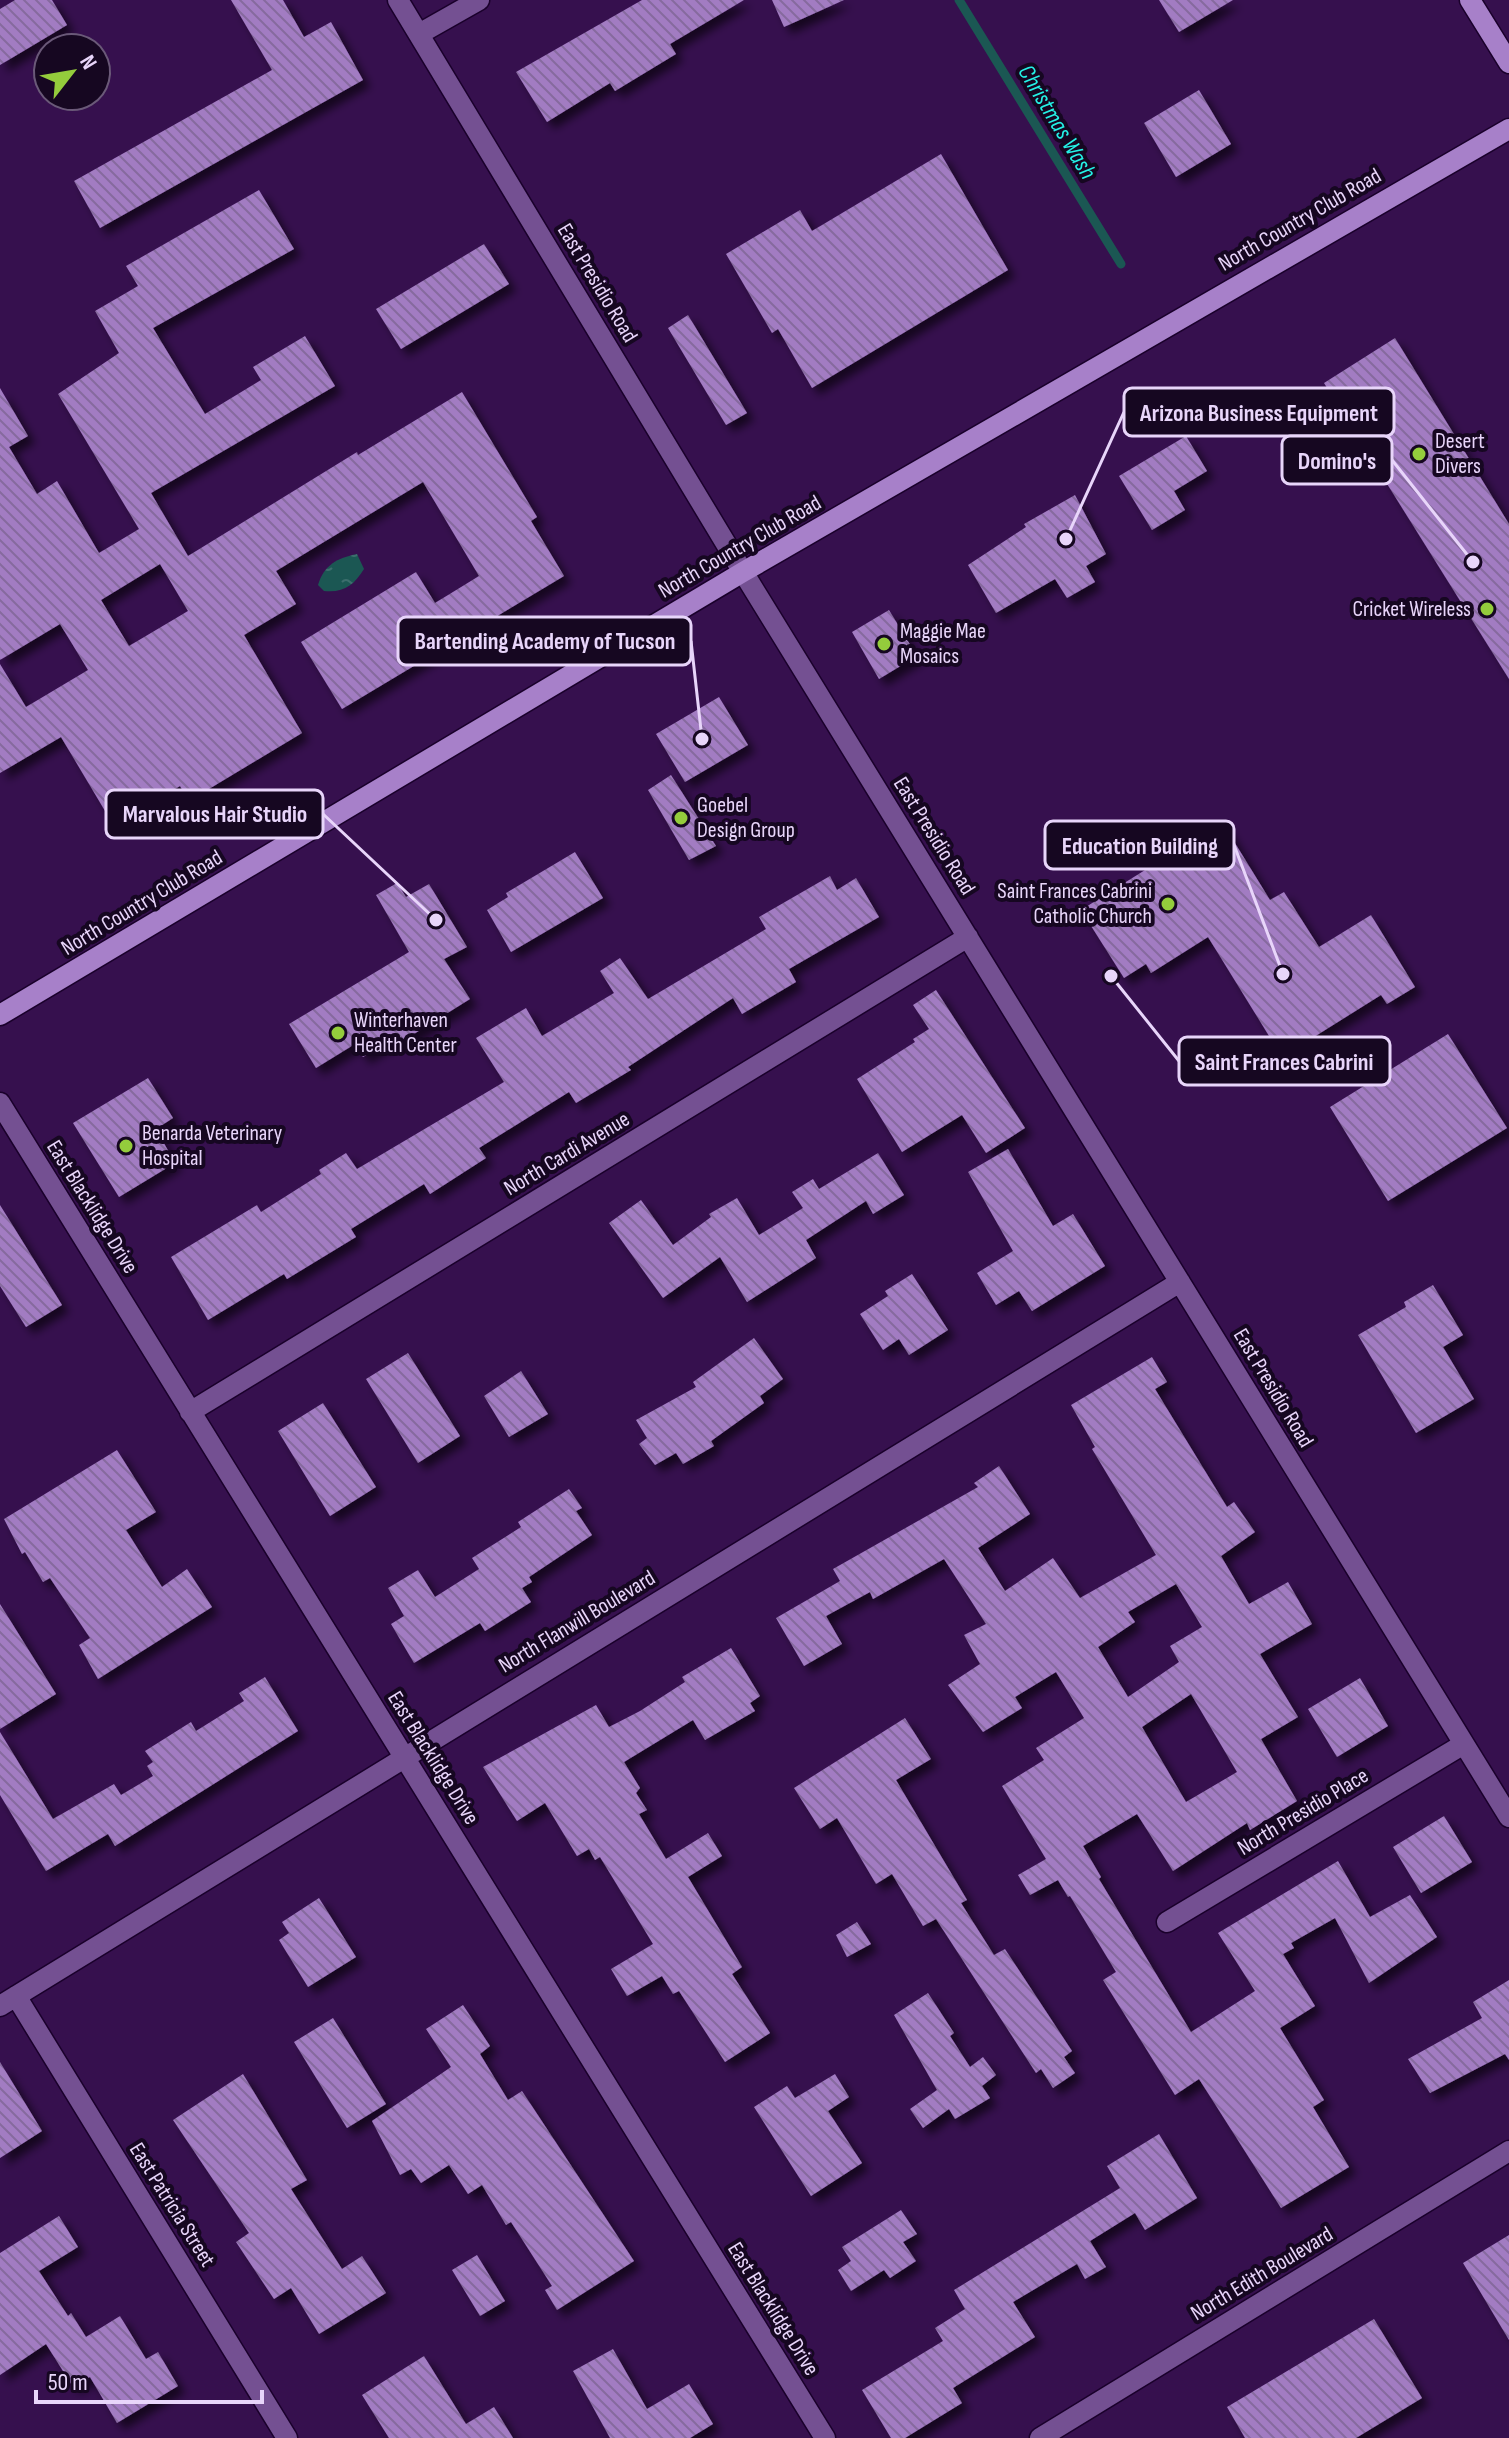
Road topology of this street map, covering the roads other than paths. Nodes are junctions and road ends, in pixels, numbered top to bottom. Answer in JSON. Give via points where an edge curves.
{"nodes":[{"id":1,"x":398,"y":0,"type":"edge"},
{"id":2,"x":479,"y":0,"type":"edge"},
{"id":3,"x":1470,"y":0,"type":"edge"},
{"id":4,"x":419,"y":34,"type":"junction"},
{"id":5,"x":1509,"y":63,"type":"edge"},
{"id":6,"x":1509,"y":129,"type":"edge"},
{"id":7,"x":743,"y":572,"type":"junction"},
{"id":8,"x":968,"y":937,"type":"junction"},
{"id":9,"x":0,"y":1015,"type":"edge"},
{"id":10,"x":0,"y":1103,"type":"edge"},
{"id":11,"x":1180,"y":1282,"type":"junction"},
{"id":12,"x":190,"y":1412,"type":"junction"},
{"id":13,"x":1464,"y":1744,"type":"junction"},
{"id":14,"x":403,"y":1756,"type":"junction"},
{"id":15,"x":1509,"y":1817,"type":"edge"},
{"id":16,"x":1167,"y":1922,"type":"dead end"},
{"id":17,"x":8,"y":2001,"type":"edge"},
{"id":18,"x":1509,"y":2151,"type":"edge"},
{"id":19,"x":287,"y":2438,"type":"edge"},
{"id":20,"x":825,"y":2438,"type":"edge"},
{"id":21,"x":1040,"y":2438,"type":"edge"}],
"edges":[{"from":1,"to":4,"type":"street","name":"East Presidio Road"},
{"from":2,"to":4,"type":"street"},
{"from":3,"to":5,"type":"main road"},
{"from":4,"to":7,"type":"street","name":"East Presidio Road"},
{"from":6,"to":7,"type":"main road","name":"North Country Club Road"},
{"from":7,"to":8,"type":"street","name":"East Presidio Road"},
{"from":7,"to":9,"type":"main road","name":"North Country Club Road"},
{"from":8,"to":11,"type":"street","name":"East Presidio Road"},
{"from":8,"to":12,"type":"street","name":"North Cardi Avenue"},
{"from":10,"to":12,"type":"street","name":"East Blacklidge Drive"},
{"from":11,"to":13,"type":"street","name":"East Presidio Road"},
{"from":11,"to":14,"type":"street","name":"North Flanwill Boulevard"},
{"from":12,"to":14,"type":"street","name":"East Blacklidge Drive"},
{"from":13,"to":15,"type":"street","name":"East Presidio Road"},
{"from":13,"to":16,"type":"street","name":"North Presidio Place"},
{"from":14,"to":17,"type":"street","name":"North Flanwill Boulevard"},
{"from":14,"to":20,"type":"street","name":"East Blacklidge Drive"},
{"from":17,"to":19,"type":"street","name":"East Patricia Street"},
{"from":18,"to":21,"type":"street","name":"North Edith Boulevard"}]}
